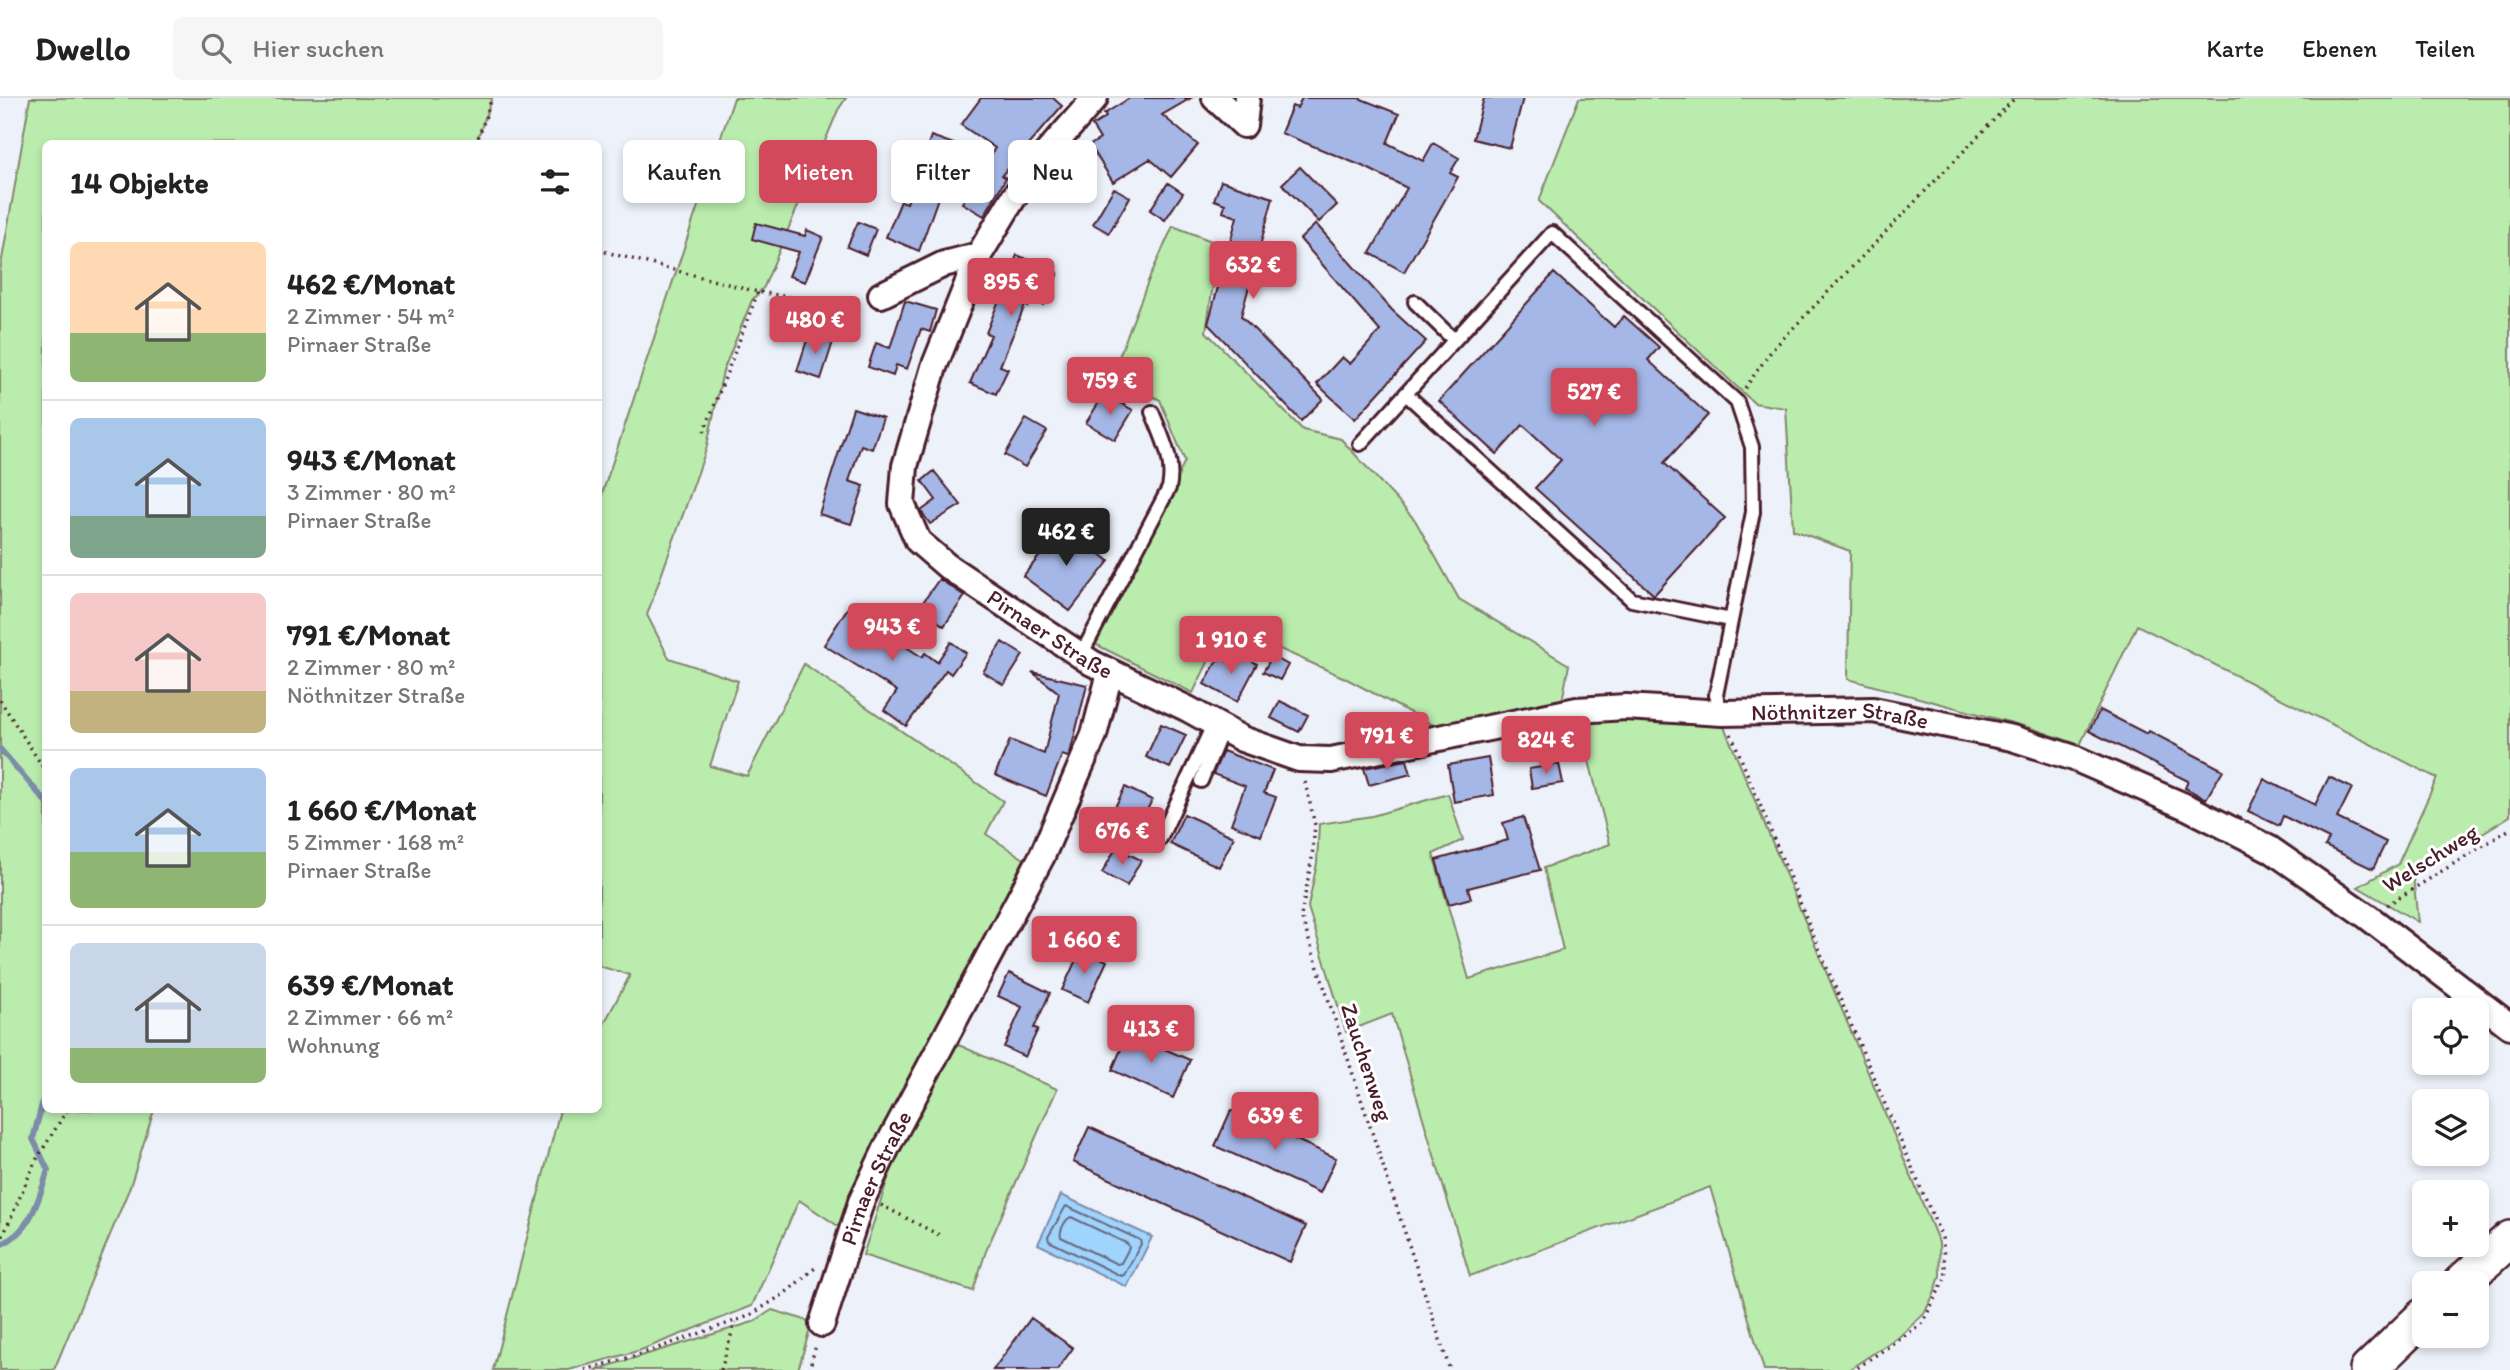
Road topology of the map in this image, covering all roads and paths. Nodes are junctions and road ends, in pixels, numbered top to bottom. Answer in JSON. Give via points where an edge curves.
{"nodes":[{"id":1,"x":492,"y":98,"type":"edge"},
{"id":2,"x":1095,"y":98,"type":"edge"},
{"id":3,"x":1215,"y":98,"type":"edge"},
{"id":4,"x":1247,"y":98,"type":"edge"},
{"id":5,"x":2015,"y":98,"type":"edge"},
{"id":6,"x":477,"y":140,"type":"edge"},
{"id":7,"x":602,"y":251,"type":"edge"},
{"id":8,"x":979,"y":255,"type":"junction"},
{"id":9,"x":758,"y":292,"type":"junction"},
{"id":10,"x":881,"y":295,"type":"joint"},
{"id":11,"x":1415,"y":302,"type":"dead end"},
{"id":12,"x":1454,"y":340,"type":"junction"},
{"id":13,"x":1406,"y":394,"type":"junction"},
{"id":14,"x":1737,"y":402,"type":"junction"},
{"id":15,"x":1152,"y":412,"type":"dead end"},
{"id":16,"x":704,"y":432,"type":"dead end"},
{"id":17,"x":1360,"y":444,"type":"dead end"},
{"id":18,"x":1731,"y":620,"type":"junction"},
{"id":19,"x":1081,"y":655,"type":"junction"},
{"id":20,"x":1110,"y":673,"type":"junction"},
{"id":21,"x":0,"y":700,"type":"edge"},
{"id":22,"x":1722,"y":713,"type":"junction"},
{"id":23,"x":1219,"y":726,"type":"junction"},
{"id":24,"x":1299,"y":759,"type":"junction"},
{"id":25,"x":42,"y":766,"type":"edge"},
{"id":26,"x":1201,"y":781,"type":"dead end"},
{"id":27,"x":2510,"y":830,"type":"edge"},
{"id":28,"x":1160,"y":839,"type":"dead end"},
{"id":29,"x":2368,"y":917,"type":"junction"},
{"id":30,"x":2510,"y":1026,"type":"edge"},
{"id":31,"x":65,"y":1113,"type":"edge"},
{"id":32,"x":864,"y":1196,"type":"junction"},
{"id":33,"x":943,"y":1237,"type":"dead end"},
{"id":34,"x":849,"y":1239,"type":"junction"},
{"id":35,"x":2510,"y":1239,"type":"edge"},
{"id":36,"x":0,"y":1243,"type":"edge"},
{"id":37,"x":2474,"y":1271,"type":"edge"},
{"id":38,"x":735,"y":1321,"type":"junction"},
{"id":39,"x":822,"y":1324,"type":"dead end"},
{"id":40,"x":2412,"y":1328,"type":"edge"},
{"id":41,"x":585,"y":1370,"type":"edge"},
{"id":42,"x":721,"y":1370,"type":"edge"},
{"id":43,"x":1450,"y":1370,"type":"edge"},
{"id":44,"x":1854,"y":1370,"type":"edge"},
{"id":45,"x":2368,"y":1370,"type":"edge"}],
"edges":[{"from":1,"to":6,"type":"path"},
{"from":2,"to":8,"type":"street","name":"Pirnaer Straße","via":[[1037,164]]},
{"from":3,"to":4,"type":"street","via":[[1244,125]]},
{"from":5,"to":14,"type":"path","via":[[1772,350]]},
{"from":7,"to":9,"type":"path"},
{"from":8,"to":10,"type":"street","via":[[944,264]]},
{"from":8,"to":19,"type":"street","name":"Pirnaer Straße","via":[[934,367],[905,466],[902,504],[918,541],[947,566]]},
{"from":9,"to":10,"type":"path","via":[[853,307]]},
{"from":9,"to":16,"type":"path"},
{"from":11,"to":12,"type":"lane"},
{"from":12,"to":13,"type":"lane"},
{"from":12,"to":14,"type":"lane","via":[[1552,233]]},
{"from":13,"to":17,"type":"lane"},
{"from":13,"to":18,"type":"lane","via":[[1632,600]]},
{"from":14,"to":18,"type":"lane","via":[[1752,447],[1753,512]]},
{"from":15,"to":19,"type":"lane","via":[[1170,459],[1169,488]]},
{"from":18,"to":22,"type":"lane","via":[[1716,695]]},
{"from":19,"to":20,"type":"street","name":"Pirnaer Straße"},
{"from":20,"to":23,"type":"street","name":"Nöthnitzer Straße"},
{"from":20,"to":32,"type":"street","name":"Pirnaer Straße","via":[[1094,735],[1042,856]]},
{"from":21,"to":25,"type":"path"},
{"from":22,"to":24,"type":"street","name":"Nöthnitzer Straße","via":[[1577,710],[1331,760]]},
{"from":22,"to":29,"type":"street","name":"Nöthnitzer Straße","via":[[1873,710],[2012,738],[2074,758],[2189,808],[2270,849]]},
{"from":22,"to":44,"type":"path","via":[[1942,1238],[1946,1276],[1922,1324]]},
{"from":23,"to":24,"type":"street","name":"Nöthnitzer Straße"},
{"from":23,"to":26,"type":"lane"},
{"from":23,"to":28,"type":"lane"},
{"from":24,"to":43,"type":"path","name":"Zauchenweg","via":[[1315,825],[1301,916]]},
{"from":27,"to":29,"type":"path","name":"Welschweg"},
{"from":29,"to":30,"type":"street","name":"Nöthnitzer Straße"},
{"from":31,"to":36,"type":"path","via":[[35,1162]]},
{"from":32,"to":33,"type":"path"},
{"from":32,"to":34,"type":"street","name":"Pirnaer Straße"},
{"from":34,"to":38,"type":"path","via":[[785,1294]]},
{"from":34,"to":39,"type":"street","name":"Pirnaer Straße"},
{"from":35,"to":37,"type":"main road"},
{"from":38,"to":41,"type":"path"},
{"from":38,"to":42,"type":"path"},
{"from":40,"to":45,"type":"main road"}]}
